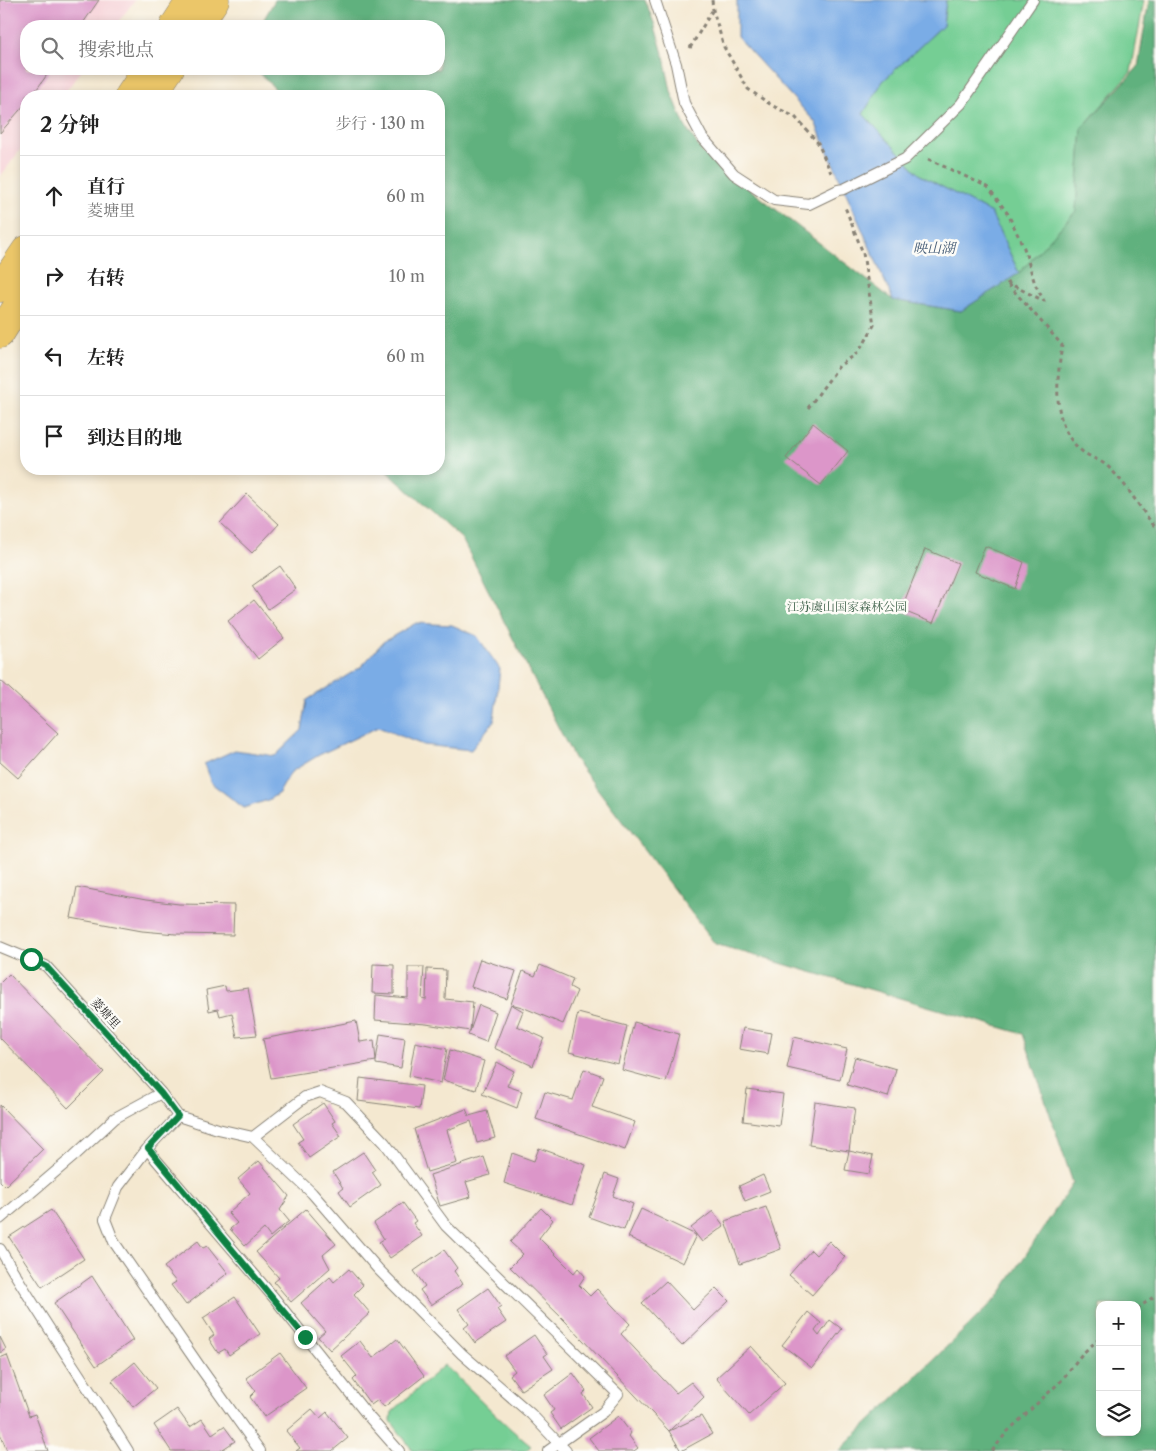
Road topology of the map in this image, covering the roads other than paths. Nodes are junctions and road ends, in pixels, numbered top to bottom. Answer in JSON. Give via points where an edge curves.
{"nodes":[{"id":1,"x":191,"y":0,"type":"edge"},
{"id":2,"x":215,"y":0,"type":"edge"},
{"id":3,"x":655,"y":0,"type":"edge"},
{"id":4,"x":1033,"y":0,"type":"edge"},
{"id":5,"x":178,"y":20,"type":"edge"},
{"id":6,"x":202,"y":20,"type":"edge"},
{"id":7,"x":143,"y":75,"type":"edge"},
{"id":8,"x":166,"y":75,"type":"edge"},
{"id":9,"x":133,"y":90,"type":"edge"},
{"id":10,"x":156,"y":90,"type":"edge"},
{"id":11,"x":20,"y":259,"type":"edge"},
{"id":12,"x":0,"y":288,"type":"edge"},
{"id":13,"x":20,"y":302,"type":"edge"},
{"id":14,"x":0,"y":334,"type":"edge"},
{"id":15,"x":0,"y":947,"type":"edge"},
{"id":16,"x":161,"y":1093,"type":"junction"},
{"id":17,"x":178,"y":1116,"type":"junction"},
{"id":18,"x":253,"y":1137,"type":"junction"},
{"id":19,"x":148,"y":1148,"type":"junction"},
{"id":20,"x":0,"y":1219,"type":"edge"},
{"id":21,"x":0,"y":1249,"type":"edge"},
{"id":22,"x":558,"y":1443,"type":"junction"},
{"id":23,"x":128,"y":1451,"type":"edge"},
{"id":24,"x":260,"y":1451,"type":"edge"},
{"id":25,"x":400,"y":1451,"type":"edge"},
{"id":26,"x":548,"y":1451,"type":"edge"},
{"id":27,"x":566,"y":1451,"type":"edge"}],
"edges":[{"from":1,"to":5,"type":"main road"},
{"from":2,"to":6,"type":"main road"},
{"from":3,"to":4,"type":"lane","via":[[676,64],[684,103],[702,137],[734,174],[774,200],[809,204],[905,159],[961,104]]},
{"from":7,"to":9,"type":"main road"},
{"from":8,"to":10,"type":"main road"},
{"from":11,"to":12,"type":"main road"},
{"from":13,"to":14,"type":"main road"},
{"from":15,"to":16,"type":"lane","name":"菱塘里","via":[[46,966]]},
{"from":16,"to":17,"type":"lane","name":"菱塘里"},
{"from":16,"to":20,"type":"lane","via":[[115,1118]]},
{"from":17,"to":18,"type":"lane"},
{"from":17,"to":19,"type":"lane"},
{"from":18,"to":22,"type":"lane","via":[[312,1193],[378,1269],[462,1354],[531,1414]]},
{"from":18,"to":22,"type":"lane","via":[[306,1098],[320,1092],[346,1102],[384,1143],[446,1226],[618,1394],[604,1412]]},
{"from":19,"to":24,"type":"lane","via":[[118,1187],[105,1219],[114,1242]]},
{"from":19,"to":25,"type":"lane"},
{"from":21,"to":23,"type":"lane"},
{"from":22,"to":26,"type":"lane"},
{"from":22,"to":27,"type":"lane"}]}
